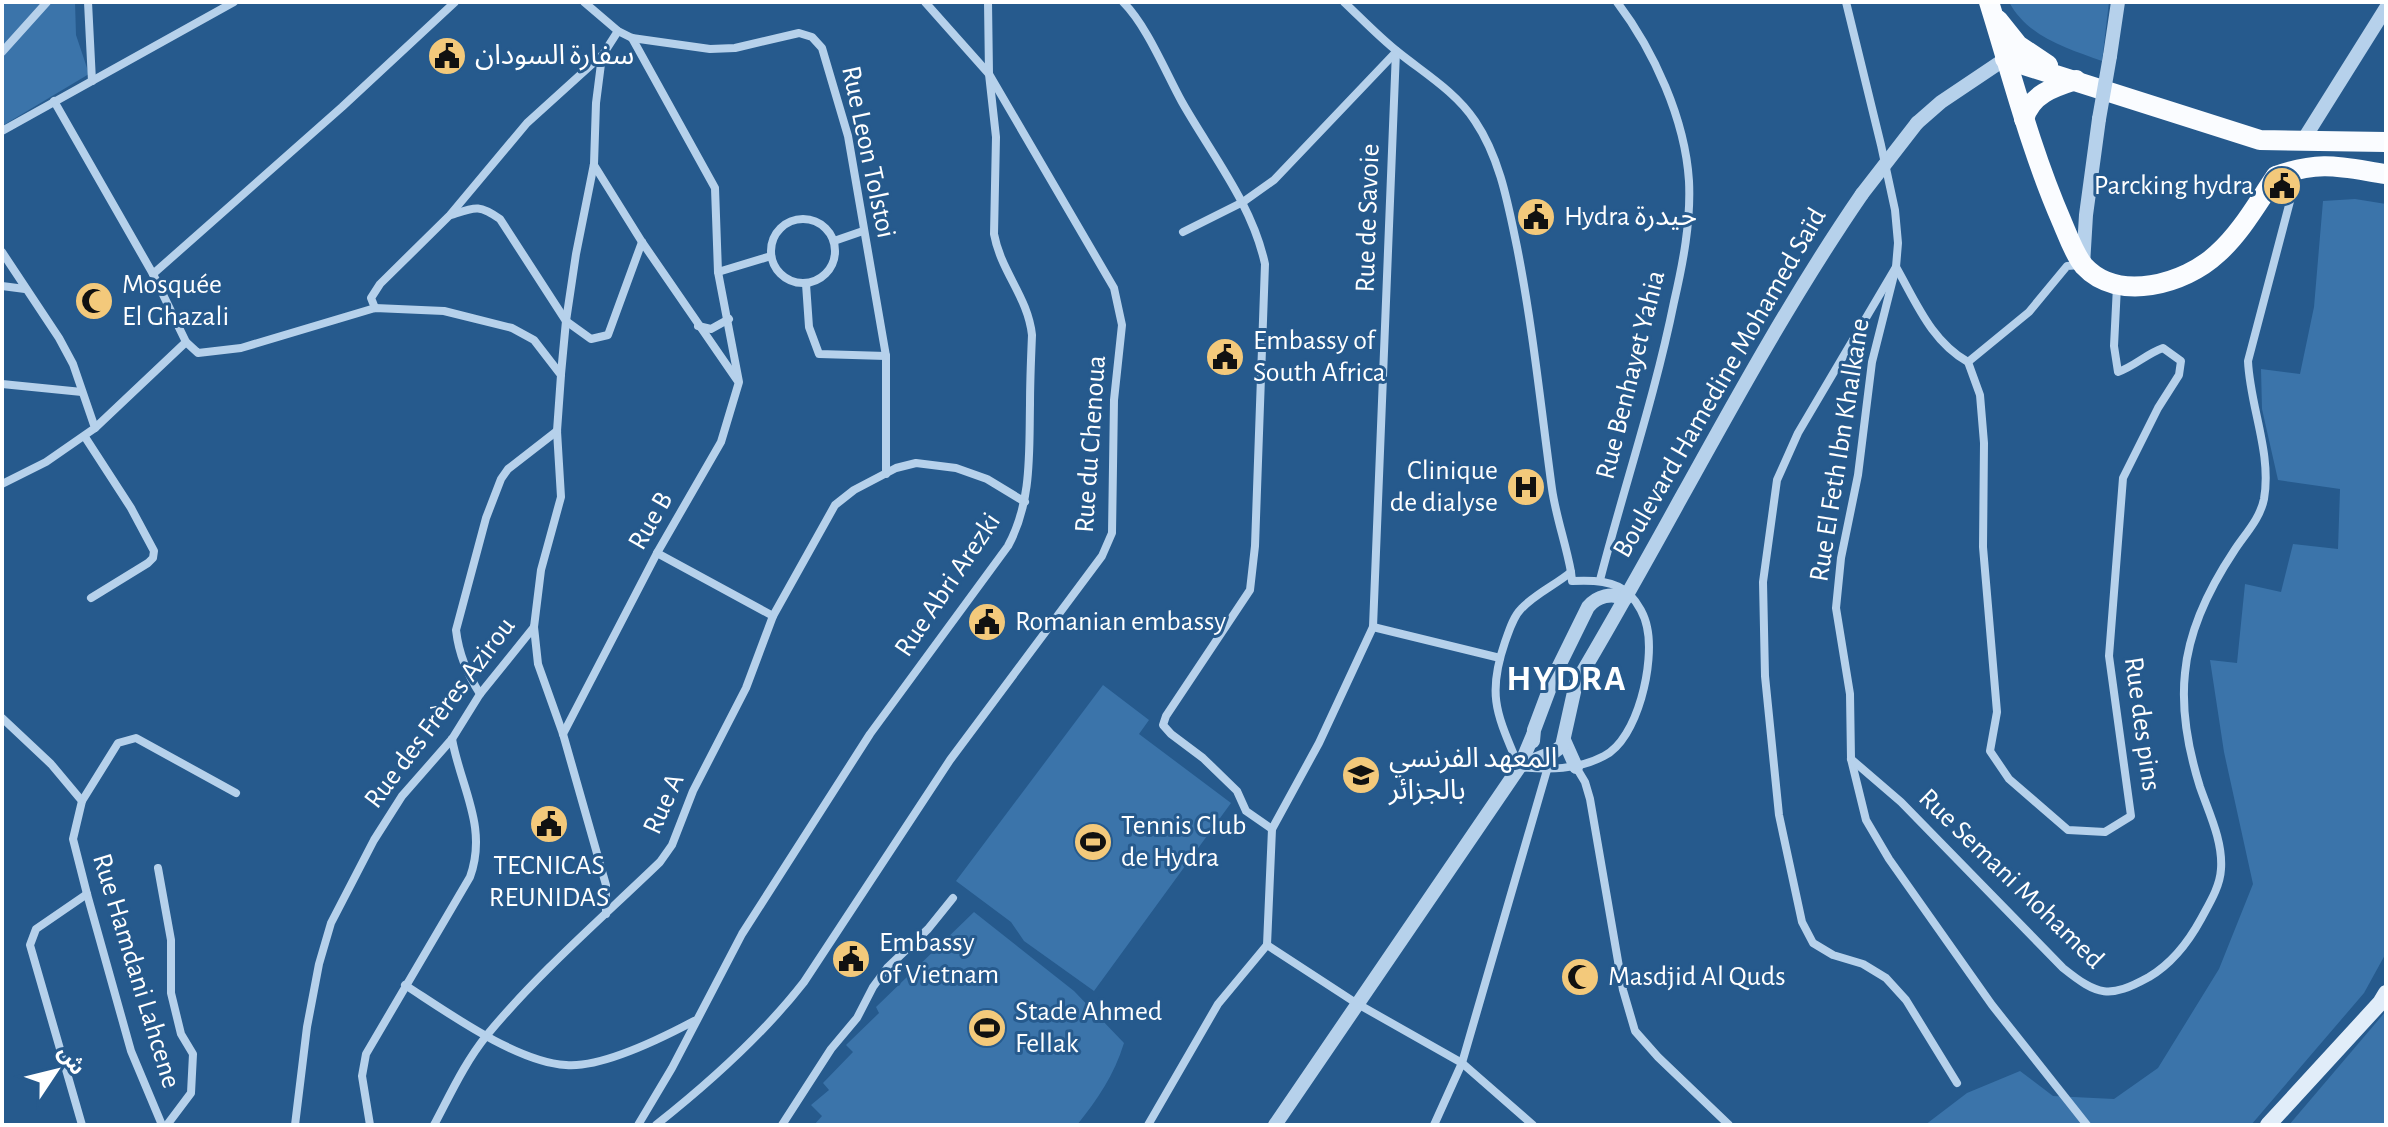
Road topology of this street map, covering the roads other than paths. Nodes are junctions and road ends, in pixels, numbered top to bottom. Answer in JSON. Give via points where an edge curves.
{"nodes":[{"id":1,"x":47,"y":2,"type":"edge"},
{"id":2,"x":88,"y":2,"type":"edge"},
{"id":3,"x":234,"y":2,"type":"edge"},
{"id":4,"x":455,"y":2,"type":"edge"},
{"id":5,"x":584,"y":2,"type":"edge"},
{"id":6,"x":925,"y":2,"type":"edge"},
{"id":7,"x":988,"y":2,"type":"edge"},
{"id":8,"x":1123,"y":2,"type":"edge"},
{"id":9,"x":1344,"y":2,"type":"edge"},
{"id":10,"x":1617,"y":2,"type":"edge"},
{"id":11,"x":1846,"y":2,"type":"edge"},
{"id":12,"x":2118,"y":2,"type":"edge"},
{"id":13,"x":1991,"y":8,"type":"edge"},
{"id":14,"x":2386,"y":8,"type":"edge"},
{"id":15,"x":618,"y":31,"type":"junction"},
{"id":16,"x":632,"y":38,"type":"junction"},
{"id":17,"x":1396,"y":51,"type":"junction"},
{"id":18,"x":2,"y":52,"type":"edge"},
{"id":19,"x":602,"y":56,"type":"junction"},
{"id":20,"x":2009,"y":69,"type":"junction"},
{"id":21,"x":989,"y":74,"type":"junction"},
{"id":22,"x":2076,"y":80,"type":"junction"},
{"id":23,"x":92,"y":81,"type":"junction"},
{"id":24,"x":54,"y":101,"type":"junction"},
{"id":25,"x":2326,"y":105,"type":"junction"},
{"id":26,"x":2024,"y":119,"type":"junction"},
{"id":27,"x":2,"y":131,"type":"edge"},
{"id":28,"x":2260,"y":140,"type":"junction"},
{"id":29,"x":2302,"y":142,"type":"junction"},
{"id":30,"x":2386,"y":142,"type":"edge"},
{"id":31,"x":2325,"y":143,"type":"junction"},
{"id":32,"x":594,"y":164,"type":"junction"},
{"id":33,"x":2299,"y":168,"type":"junction"},
{"id":34,"x":2386,"y":174,"type":"edge"},
{"id":35,"x":2276,"y":176,"type":"junction"},
{"id":36,"x":1243,"y":202,"type":"junction"},
{"id":37,"x":450,"y":215,"type":"junction"},
{"id":38,"x":863,"y":231,"type":"junction"},
{"id":39,"x":1183,"y":232,"type":"dead end"},
{"id":40,"x":834,"y":241,"type":"junction"},
{"id":41,"x":642,"y":242,"type":"junction"},
{"id":42,"x":2,"y":252,"type":"edge"},
{"id":43,"x":771,"y":256,"type":"junction"},
{"id":44,"x":2083,"y":265,"type":"junction"},
{"id":45,"x":1896,"y":267,"type":"junction"},
{"id":46,"x":718,"y":272,"type":"junction"},
{"id":47,"x":153,"y":274,"type":"junction"},
{"id":48,"x":806,"y":284,"type":"junction"},
{"id":49,"x":2,"y":286,"type":"edge"},
{"id":50,"x":2117,"y":286,"type":"junction"},
{"id":51,"x":25,"y":289,"type":"junction"},
{"id":52,"x":375,"y":308,"type":"junction"},
{"id":53,"x":729,"y":319,"type":"junction"},
{"id":54,"x":566,"y":321,"type":"junction"},
{"id":55,"x":698,"y":326,"type":"junction"},
{"id":56,"x":186,"y":342,"type":"junction"},
{"id":57,"x":886,"y":356,"type":"junction"},
{"id":58,"x":1968,"y":362,"type":"junction"},
{"id":59,"x":561,"y":375,"type":"junction"},
{"id":60,"x":739,"y":382,"type":"junction"},
{"id":61,"x":2,"y":384,"type":"edge"},
{"id":62,"x":82,"y":392,"type":"junction"},
{"id":63,"x":95,"y":428,"type":"junction"},
{"id":64,"x":557,"y":431,"type":"junction"},
{"id":65,"x":85,"y":437,"type":"junction"},
{"id":66,"x":886,"y":474,"type":"junction"},
{"id":67,"x":2,"y":484,"type":"edge"},
{"id":68,"x":1025,"y":502,"type":"junction"},
{"id":69,"x":657,"y":553,"type":"junction"},
{"id":70,"x":1571,"y":572,"type":"junction"},
{"id":71,"x":1600,"y":580,"type":"junction"},
{"id":72,"x":1627,"y":596,"type":"junction"},
{"id":73,"x":91,"y":598,"type":"dead end"},
{"id":74,"x":1599,"y":600,"type":"junction"},
{"id":75,"x":1586,"y":612,"type":"junction"},
{"id":76,"x":773,"y":616,"type":"junction"},
{"id":77,"x":1613,"y":621,"type":"junction"},
{"id":78,"x":534,"y":627,"type":"junction"},
{"id":79,"x":1373,"y":627,"type":"junction"},
{"id":80,"x":1500,"y":658,"type":"junction"},
{"id":81,"x":480,"y":694,"type":"junction"},
{"id":82,"x":2,"y":718,"type":"edge"},
{"id":83,"x":1534,"y":732,"type":"junction"},
{"id":84,"x":563,"y":734,"type":"junction"},
{"id":85,"x":1564,"y":737,"type":"junction"},
{"id":86,"x":452,"y":739,"type":"junction"},
{"id":87,"x":1554,"y":752,"type":"junction"},
{"id":88,"x":1851,"y":759,"type":"junction"},
{"id":89,"x":1520,"y":766,"type":"junction"},
{"id":90,"x":1576,"y":767,"type":"junction"},
{"id":91,"x":1547,"y":770,"type":"junction"},
{"id":92,"x":236,"y":793,"type":"dead end"},
{"id":93,"x":82,"y":801,"type":"junction"},
{"id":94,"x":1272,"y":829,"type":"junction"},
{"id":95,"x":158,"y":868,"type":"dead end"},
{"id":96,"x":87,"y":894,"type":"junction"},
{"id":97,"x":953,"y":898,"type":"dead end"},
{"id":98,"x":606,"y":914,"type":"junction"},
{"id":99,"x":1267,"y":945,"type":"junction"},
{"id":100,"x":405,"y":985,"type":"junction"},
{"id":101,"x":2386,"y":993,"type":"edge"},
{"id":102,"x":1356,"y":1003,"type":"junction"},
{"id":103,"x":695,"y":1021,"type":"junction"},
{"id":104,"x":486,"y":1036,"type":"junction"},
{"id":105,"x":1462,"y":1063,"type":"junction"},
{"id":106,"x":1957,"y":1083,"type":"dead end"},
{"id":107,"x":82,"y":1125,"type":"edge"},
{"id":108,"x":164,"y":1125,"type":"edge"},
{"id":109,"x":295,"y":1125,"type":"edge"},
{"id":110,"x":370,"y":1125,"type":"edge"},
{"id":111,"x":434,"y":1125,"type":"edge"},
{"id":112,"x":638,"y":1125,"type":"edge"},
{"id":113,"x":656,"y":1125,"type":"edge"},
{"id":114,"x":782,"y":1125,"type":"edge"},
{"id":115,"x":1148,"y":1125,"type":"edge"},
{"id":116,"x":1275,"y":1125,"type":"edge"},
{"id":117,"x":1434,"y":1125,"type":"edge"},
{"id":118,"x":1533,"y":1125,"type":"edge"},
{"id":119,"x":1729,"y":1125,"type":"edge"},
{"id":120,"x":2087,"y":1125,"type":"edge"},
{"id":121,"x":2268,"y":1125,"type":"edge"}],
"edges":[{"from":1,"to":18,"type":"street"},
{"from":2,"to":23,"type":"street"},
{"from":3,"to":23,"type":"street"},
{"from":4,"to":47,"type":"street"},
{"from":5,"to":15,"type":"street","name":"Rue Leon Tolstoi"},
{"from":6,"to":21,"type":"street","name":"Rue du Chenoua"},
{"from":7,"to":21,"type":"street","name":"Rue Abri Arezki"},
{"from":8,"to":36,"type":"street"},
{"from":9,"to":17,"type":"street"},
{"from":10,"to":71,"type":"street","name":"Rue Benhayet Yahia","via":[[1653,56],[1676,115],[1689,181],[1685,250],[1664,350]]},
{"from":11,"to":45,"type":"street","name":"Rue El Feth Ibn Khalkane","via":[[1895,210]]},
{"from":12,"to":44,"type":"street","bridge":true},
{"from":13,"to":20,"type":"main road"},
{"from":13,"to":22,"type":"main road","via":[[2018,45]]},
{"from":14,"to":25,"type":"street"},
{"from":15,"to":16,"type":"street","name":"Rue Leon Tolstoi"},
{"from":15,"to":19,"type":"street"},
{"from":16,"to":38,"type":"street","name":"Rue Leon Tolstoi","via":[[710,49],[799,33],[812,37],[822,48],[839,98]]},
{"from":16,"to":46,"type":"street","name":"Rue B","via":[[715,188]]},
{"from":17,"to":36,"type":"street","via":[[1274,180]]},
{"from":17,"to":70,"type":"street","via":[[1431,76],[1473,117],[1488,140],[1506,194],[1526,295],[1553,493]]},
{"from":17,"to":79,"type":"street","name":"Rue de Savoie"},
{"from":19,"to":32,"type":"street","name":"Rue des Frères Azirou"},
{"from":19,"to":37,"type":"street","via":[[527,123]]},
{"from":20,"to":22,"type":"main road"},
{"from":20,"to":26,"type":"main road"},
{"from":20,"to":72,"type":"street","name":"Boulevard Hamedine Mohamed Saïd","bridge":true,"via":[[1957,92],[1917,123],[1862,194],[1787,313]]},
{"from":21,"to":68,"type":"street","name":"Rue Abri Arezki","via":[[996,137],[994,234],[1030,315],[1032,335]]},
{"from":21,"to":113,"type":"street","name":"Rue du Chenoua","via":[[1114,288],[1122,325],[1114,400],[1112,533],[1090,574],[950,760],[804,982],[777,1016]]},
{"from":22,"to":26,"type":"main road","via":[[2048,89],[2027,108]]},
{"from":22,"to":28,"type":"main road"},
{"from":23,"to":24,"type":"street"},
{"from":24,"to":27,"type":"street"},
{"from":24,"to":47,"type":"street"},
{"from":25,"to":29,"type":"street"},
{"from":25,"to":31,"type":"street"},
{"from":26,"to":44,"type":"main road","via":[[2046,186]]},
{"from":28,"to":29,"type":"main road"},
{"from":28,"to":35,"type":"main road"},
{"from":29,"to":31,"type":"main road"},
{"from":30,"to":31,"type":"main road"},
{"from":32,"to":41,"type":"street"},
{"from":32,"to":54,"type":"street","name":"Rue des Frères Azirou"},
{"from":33,"to":34,"type":"main road","via":[[2326,165]]},
{"from":33,"to":35,"type":"main road"},
{"from":33,"to":88,"type":"street","name":"Rue Semani Mohamed","via":[[2248,361],[2266,461],[2264,499],[2195,623],[2185,673],[2186,722],[2221,870],[2191,937],[2159,971],[2127,989],[2089,989]]},
{"from":35,"to":50,"type":"main road","via":[[2218,254],[2149,287]]},
{"from":36,"to":39,"type":"street"},
{"from":36,"to":94,"type":"street","via":[[1261,243],[1265,277],[1250,590],[1163,725],[1237,791],[1246,811]]},
{"from":37,"to":52,"type":"street","via":[[380,284],[371,298]]},
{"from":37,"to":54,"type":"street","via":[[477,206],[500,219]]},
{"from":38,"to":40,"type":"street"},
{"from":38,"to":57,"type":"street","name":"Rue Leon Tolstoi"},
{"from":40,"to":43,"type":"street","via":[[813,220],[791,220],[775,234]]},
{"from":40,"to":48,"type":"street","via":[[832,265]]},
{"from":41,"to":54,"type":"street","via":[[608,335],[591,339]]},
{"from":41,"to":55,"type":"street"},
{"from":42,"to":51,"type":"street"},
{"from":43,"to":46,"type":"street"},
{"from":43,"to":48,"type":"street","via":[[779,273]]},
{"from":44,"to":50,"type":"main road"},
{"from":44,"to":58,"type":"street","via":[[2067,266],[2029,312]]},
{"from":45,"to":58,"type":"street","via":[[1928,325],[1949,351]]},
{"from":45,"to":88,"type":"street","name":"Rue El Feth Ibn Khalkane","via":[[1872,362],[1836,608],[1850,694]]},
{"from":45,"to":106,"type":"street","via":[[1798,433],[1777,480],[1763,582],[1765,676],[1779,815],[1802,922],[1813,943],[1886,978],[1906,1000]]},
{"from":46,"to":53,"type":"street","name":"Rue B"},
{"from":47,"to":56,"type":"street"},
{"from":48,"to":57,"type":"street","via":[[809,327],[819,354]]},
{"from":49,"to":51,"type":"street"},
{"from":50,"to":58,"type":"street","name":"Rue des pins","via":[[2118,372],[2163,348],[2181,361],[2179,375],[2123,478],[2109,656],[2131,816],[2105,832],[2068,830],[2009,779],[1990,751],[1997,712],[1983,547],[1984,443],[1980,395]]},
{"from":51,"to":62,"type":"street","via":[[59,338]]},
{"from":52,"to":56,"type":"street","via":[[215,353],[198,353]]},
{"from":52,"to":59,"type":"street","via":[[444,311],[512,328],[534,340]]},
{"from":53,"to":55,"type":"street","via":[[711,329]]},
{"from":53,"to":60,"type":"street","name":"Rue B"},
{"from":54,"to":59,"type":"street","name":"Rue des Frères Azirou"},
{"from":55,"to":60,"type":"street"},
{"from":56,"to":63,"type":"street"},
{"from":57,"to":66,"type":"street","name":"Rue Leon Tolstoi"},
{"from":59,"to":64,"type":"street","name":"Rue des Frères Azirou"},
{"from":60,"to":69,"type":"street","name":"Rue B","via":[[721,442]]},
{"from":61,"to":62,"type":"street"},
{"from":62,"to":63,"type":"street"},
{"from":63,"to":65,"type":"street"},
{"from":64,"to":78,"type":"street","name":"Rue des Frères Azirou","via":[[561,497],[541,570]]},
{"from":64,"to":81,"type":"street","via":[[508,469],[486,518],[456,630],[466,671]]},
{"from":65,"to":67,"type":"street"},
{"from":65,"to":73,"type":"street","via":[[154,551],[148,563]]},
{"from":66,"to":68,"type":"street","name":"Rue A","via":[[916,463],[956,468]]},
{"from":66,"to":76,"type":"street","name":"Rue A","via":[[835,505]]},
{"from":68,"to":103,"type":"street","name":"Rue Abri Arezki","via":[[1008,546],[870,734],[742,934]]},
{"from":69,"to":76,"type":"street"},
{"from":69,"to":84,"type":"street","name":"Rue B"},
{"from":70,"to":71,"type":"street","via":[[1572,581]]},
{"from":70,"to":80,"type":"street","via":[[1517,612]]},
{"from":71,"to":72,"type":"street"},
{"from":72,"to":74,"type":"street"},
{"from":72,"to":77,"type":"street","name":"Boulevard Hamedine Mohamed Saïd"},
{"from":72,"to":90,"type":"street","via":[[1647,626],[1645,682],[1630,729],[1607,755]]},
{"from":74,"to":75,"type":"street"},
{"from":74,"to":77,"type":"street","via":[[1610,602]]},
{"from":75,"to":77,"type":"street","via":[[1596,628]]},
{"from":75,"to":83,"type":"street"},
{"from":76,"to":98,"type":"street","name":"Rue A","via":[[746,688],[693,791],[672,845]]},
{"from":77,"to":85,"type":"street","name":"Boulevard Hamedine Mohamed Saïd","via":[[1576,683]]},
{"from":78,"to":81,"type":"street","name":"Rue des Frères Azirou"},
{"from":78,"to":84,"type":"street","via":[[538,664]]},
{"from":79,"to":80,"type":"street"},
{"from":79,"to":94,"type":"street"},
{"from":80,"to":89,"type":"street","via":[[1495,708]]},
{"from":81,"to":86,"type":"street","name":"Rue des Frères Azirou"},
{"from":82,"to":93,"type":"street"},
{"from":83,"to":85,"type":"street","via":[[1548,722],[1559,726]]},
{"from":83,"to":87,"type":"street","via":[[1538,750]]},
{"from":83,"to":89,"type":"street"},
{"from":84,"to":98,"type":"street","via":[[606,885]]},
{"from":85,"to":87,"type":"street"},
{"from":85,"to":90,"type":"street"},
{"from":86,"to":100,"type":"street","via":[[474,815],[476,860]]},
{"from":86,"to":109,"type":"street","name":"Rue des Frères Azirou","via":[[387,817],[331,923],[307,1027]]},
{"from":87,"to":89,"type":"street"},
{"from":88,"to":120,"type":"street","name":"Rue El Feth Ibn Khalkane","via":[[1866,820],[1889,859],[1992,1005]]},
{"from":89,"to":91,"type":"street"},
{"from":89,"to":102,"type":"street"},
{"from":90,"to":91,"type":"street"},
{"from":90,"to":119,"type":"street","via":[[1590,799],[1635,1031]]},
{"from":91,"to":105,"type":"street"},
{"from":92,"to":93,"type":"street","name":"Rue Hamdani Lahcene","via":[[136,738],[118,743]]},
{"from":93,"to":96,"type":"street","name":"Rue Hamdani Lahcene","via":[[73,839]]},
{"from":94,"to":99,"type":"street"},
{"from":95,"to":108,"type":"street","via":[[171,940],[171,993],[181,1034],[193,1054],[191,1093]]},
{"from":96,"to":107,"type":"street","via":[[36,929],[30,945]]},
{"from":96,"to":108,"type":"street","name":"Rue Hamdani Lahcene","via":[[131,1051]]},
{"from":97,"to":114,"type":"street","via":[[880,978]]},
{"from":98,"to":104,"type":"street","name":"Rue A"},
{"from":99,"to":102,"type":"street"},
{"from":99,"to":115,"type":"street","via":[[1218,1004]]},
{"from":100,"to":104,"type":"street"},
{"from":100,"to":110,"type":"street","via":[[366,1054],[362,1076]]},
{"from":101,"to":121,"type":"main road"},
{"from":102,"to":105,"type":"street"},
{"from":102,"to":116,"type":"street"},
{"from":103,"to":104,"type":"street","via":[[581,1065],[543,1061]]},
{"from":103,"to":112,"type":"street","name":"Rue Abri Arezki"},
{"from":104,"to":111,"type":"street","name":"Rue A"},
{"from":105,"to":117,"type":"street"},
{"from":105,"to":118,"type":"street"}]}
